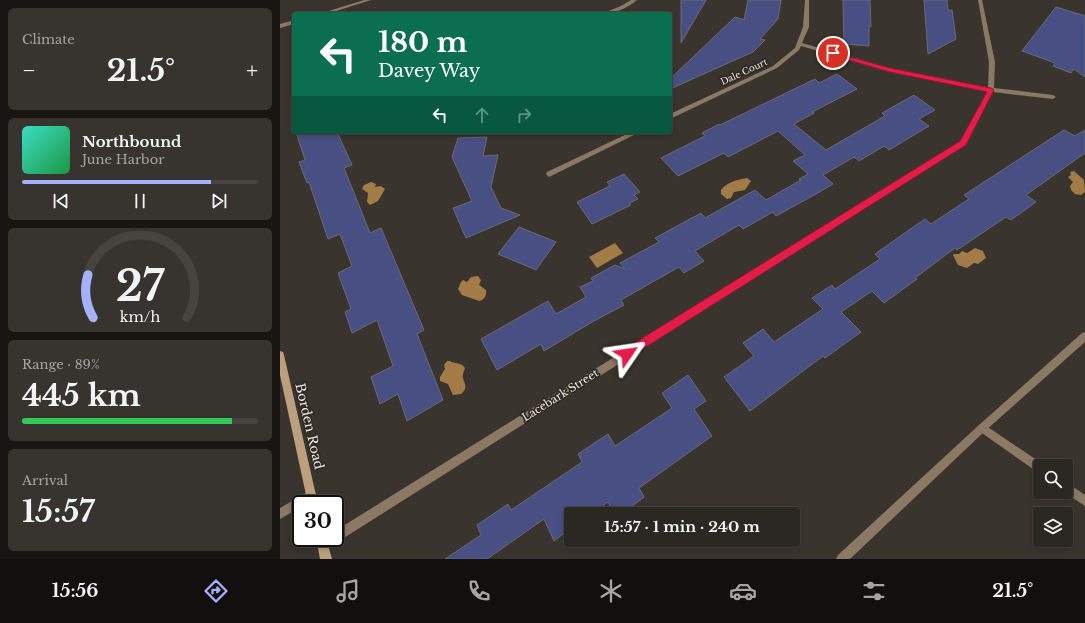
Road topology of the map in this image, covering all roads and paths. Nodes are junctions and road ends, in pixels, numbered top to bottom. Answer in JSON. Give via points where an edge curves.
{"nodes":[{"id":1,"x":369,"y":0,"type":"edge"},
{"id":2,"x":635,"y":0,"type":"edge"},
{"id":3,"x":807,"y":0,"type":"edge"},
{"id":4,"x":980,"y":0,"type":"edge"},
{"id":5,"x":329,"y":12,"type":"edge"},
{"id":6,"x":609,"y":12,"type":"edge"},
{"id":7,"x":292,"y":23,"type":"edge"},
{"id":8,"x":280,"y":26,"type":"edge"},
{"id":9,"x":800,"y":44,"type":"junction"},
{"id":10,"x":991,"y":90,"type":"junction"},
{"id":11,"x":1053,"y":97,"type":"dead end"},
{"id":12,"x":672,"y":116,"type":"edge"},
{"id":13,"x":634,"y":134,"type":"edge"},
{"id":14,"x":549,"y":174,"type":"dead end"},
{"id":15,"x":1085,"y":336,"type":"edge"},
{"id":16,"x":280,"y":355,"type":"edge"},
{"id":17,"x":982,"y":428,"type":"junction"},
{"id":18,"x":1033,"y":464,"type":"edge"},
{"id":19,"x":1073,"y":492,"type":"edge"},
{"id":20,"x":311,"y":495,"type":"edge"},
{"id":21,"x":1085,"y":501,"type":"edge"},
{"id":22,"x":292,"y":509,"type":"edge"},
{"id":23,"x":280,"y":514,"type":"edge"},
{"id":24,"x":344,"y":531,"type":"edge"},
{"id":25,"x":323,"y":547,"type":"edge"},
{"id":26,"x":326,"y":559,"type":"edge"},
{"id":27,"x":842,"y":559,"type":"edge"}],
"edges":[{"from":1,"to":5,"type":"street"},
{"from":2,"to":6,"type":"street"},
{"from":3,"to":9,"type":"street","name":"Dale Court","via":[[806,27]]},
{"from":4,"to":10,"type":"street","name":"Lacebark Street","via":[[992,62]]},
{"from":7,"to":8,"type":"street"},
{"from":9,"to":10,"type":"street","via":[[890,70]]},
{"from":9,"to":12,"type":"street","name":"Dale Court","via":[[797,50],[775,67]]},
{"from":10,"to":11,"type":"street"},
{"from":10,"to":24,"type":"street","name":"Lacebark Street","via":[[963,143]]},
{"from":13,"to":14,"type":"street"},
{"from":15,"to":17,"type":"street"},
{"from":16,"to":20,"type":"main road","name":"Borden Road"},
{"from":17,"to":18,"type":"street"},
{"from":17,"to":27,"type":"street"},
{"from":19,"to":21,"type":"street"},
{"from":22,"to":23,"type":"street"},
{"from":25,"to":26,"type":"main road"}]}
